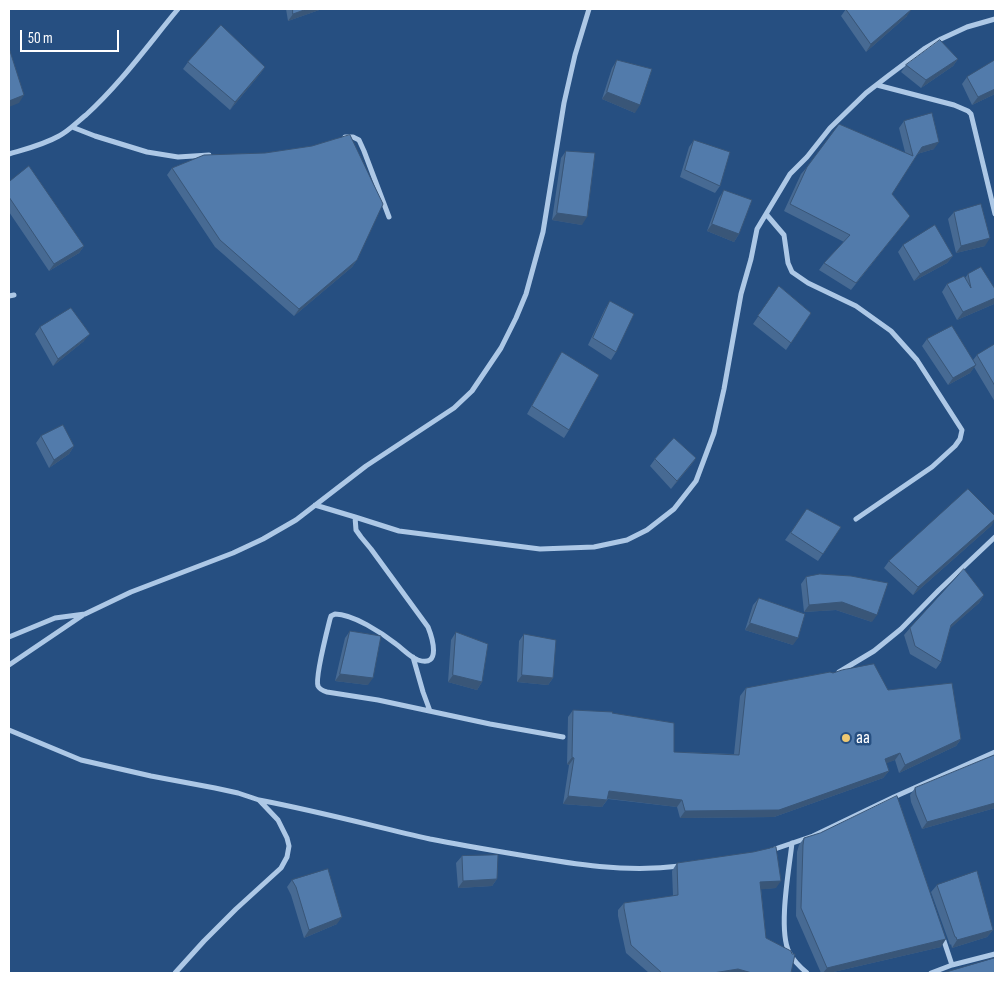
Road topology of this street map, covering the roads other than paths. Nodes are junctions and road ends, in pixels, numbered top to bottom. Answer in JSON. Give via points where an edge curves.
{"nodes":[{"id":1,"x":178,"y":9,"type":"edge"},
{"id":2,"x":589,"y":9,"type":"edge"},
{"id":3,"x":995,"y":19,"type":"edge"},
{"id":4,"x":877,"y":84,"type":"junction"},
{"id":5,"x":72,"y":127,"type":"junction"},
{"id":6,"x":336,"y":139,"type":"edge"},
{"id":7,"x":9,"y":154,"type":"edge"},
{"id":8,"x":211,"y":155,"type":"edge"},
{"id":9,"x":766,"y":214,"type":"junction"},
{"id":10,"x":995,"y":214,"type":"edge"},
{"id":11,"x":389,"y":217,"type":"dead end"},
{"id":12,"x":315,"y":505,"type":"junction"},
{"id":13,"x":355,"y":517,"type":"junction"},
{"id":14,"x":856,"y":519,"type":"dead end"},
{"id":15,"x":995,"y":537,"type":"edge"},
{"id":16,"x":85,"y":614,"type":"junction"},
{"id":17,"x":9,"y":636,"type":"edge"},
{"id":18,"x":413,"y":657,"type":"junction"},
{"id":19,"x":9,"y":665,"type":"edge"},
{"id":20,"x":832,"y":675,"type":"edge"},
{"id":21,"x":430,"y":710,"type":"junction"},
{"id":22,"x":9,"y":730,"type":"edge"},
{"id":23,"x":563,"y":736,"type":"dead end"},
{"id":24,"x":995,"y":752,"type":"edge"},
{"id":25,"x":894,"y":797,"type":"junction"},
{"id":26,"x":259,"y":800,"type":"junction"},
{"id":27,"x":897,"y":806,"type":"edge"},
{"id":28,"x":792,"y":844,"type":"junction"},
{"id":29,"x":768,"y":851,"type":"edge"},
{"id":30,"x":685,"y":865,"type":"edge"},
{"id":31,"x":939,"y":928,"type":"edge"},
{"id":32,"x":995,"y":954,"type":"edge"},
{"id":33,"x":952,"y":966,"type":"junction"},
{"id":34,"x":175,"y":973,"type":"edge"},
{"id":35,"x":806,"y":973,"type":"edge"},
{"id":36,"x":931,"y":973,"type":"edge"}],
"edges":[{"from":1,"to":5,"type":"street","via":[[125,75]]},
{"from":2,"to":12,"type":"street","via":[[564,103],[543,232],[526,294],[501,348],[472,390],[454,408],[366,466]]},
{"from":3,"to":4,"type":"street","via":[[967,27],[924,48]]},
{"from":4,"to":9,"type":"street","via":[[830,128],[790,174]]},
{"from":4,"to":10,"type":"street","via":[[954,105],[971,114]]},
{"from":5,"to":7,"type":"street","via":[[42,145]]},
{"from":5,"to":8,"type":"street","via":[[141,151],[178,157]]},
{"from":6,"to":11,"type":"street","via":[[346,136],[358,140]]},
{"from":9,"to":13,"type":"street","via":[[757,229],[741,294],[711,442],[696,481],[674,509],[646,530],[627,540],[594,547],[540,549],[399,531]]},
{"from":9,"to":14,"type":"street","via":[[784,235],[792,272],[856,306],[891,331],[917,360],[962,430],[955,446],[932,468]]},
{"from":12,"to":13,"type":"street"},
{"from":12,"to":16,"type":"street","via":[[296,520],[234,553],[131,592]]},
{"from":13,"to":18,"type":"street","via":[[356,530],[361,538],[428,627],[434,646],[433,655],[425,661]]},
{"from":15,"to":20,"type":"street","via":[[898,633],[862,660]]},
{"from":16,"to":17,"type":"street","via":[[55,618]]},
{"from":16,"to":19,"type":"street"},
{"from":18,"to":21,"type":"street"},
{"from":18,"to":21,"type":"street","via":[[379,631],[334,614],[330,619],[318,686],[327,692]]},
{"from":21,"to":23,"type":"street"},
{"from":22,"to":26,"type":"street","via":[[81,760],[227,790]]},
{"from":24,"to":25,"type":"street"},
{"from":25,"to":27,"type":"street"},
{"from":25,"to":28,"type":"street"},
{"from":26,"to":30,"type":"street","via":[[456,844],[582,865],[611,868]]},
{"from":26,"to":34,"type":"street","via":[[278,820],[288,838],[287,857],[281,868],[236,909]]},
{"from":28,"to":29,"type":"street"},
{"from":28,"to":35,"type":"street","via":[[784,930],[790,954]]},
{"from":31,"to":33,"type":"street"},
{"from":32,"to":33,"type":"street"},
{"from":33,"to":36,"type":"street"}]}
